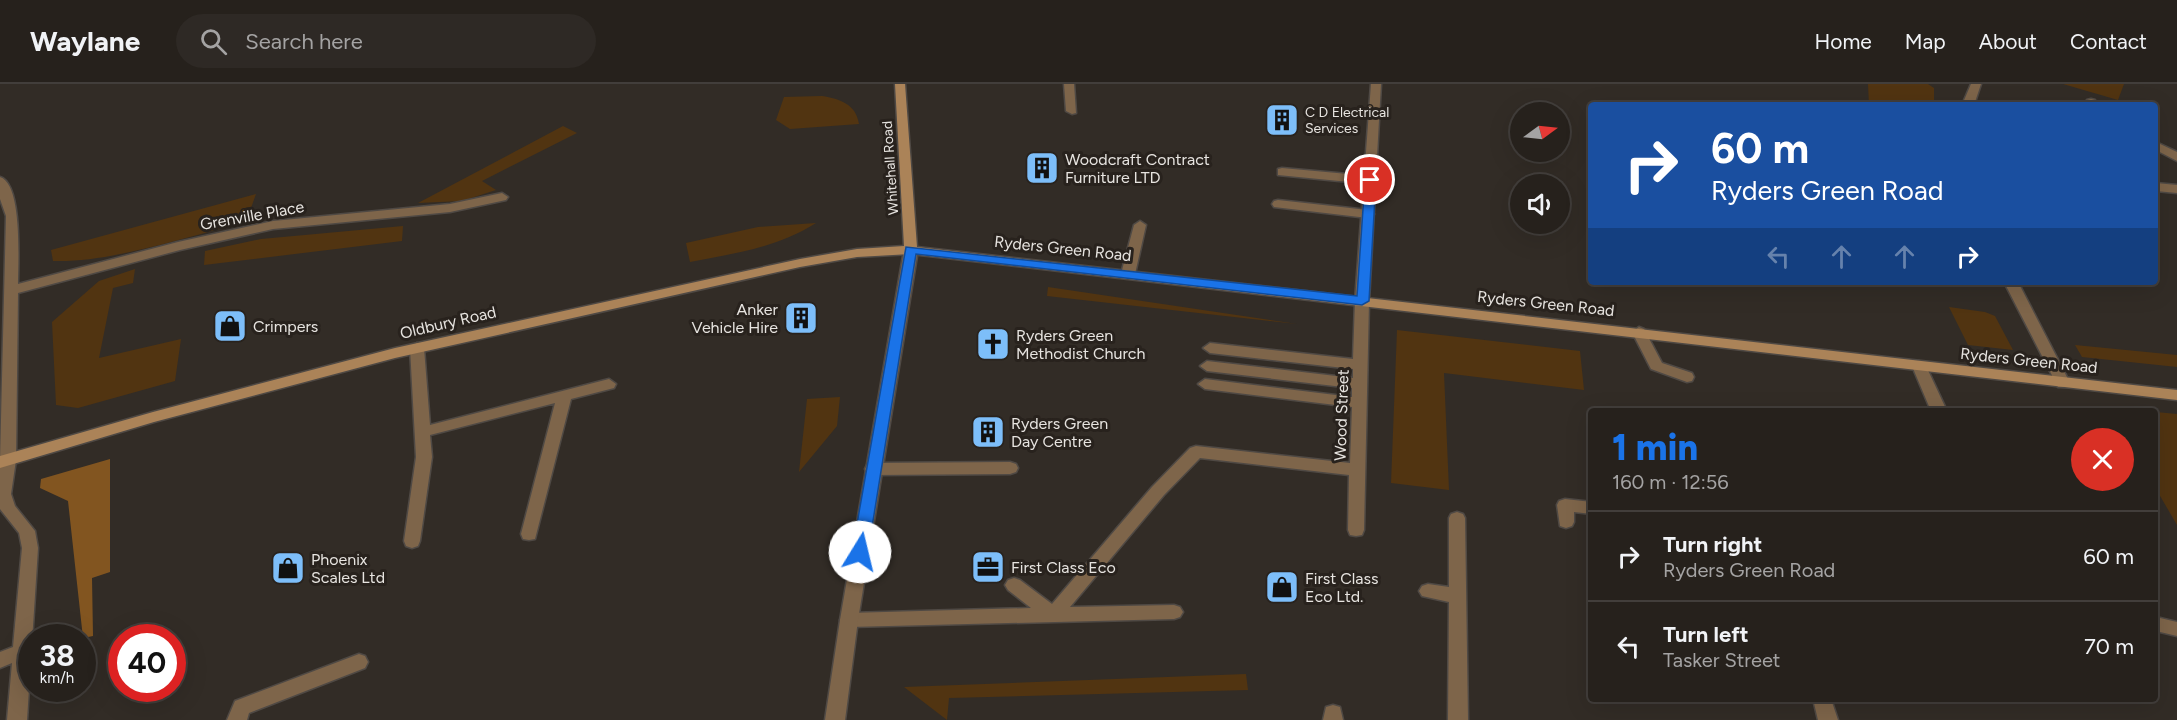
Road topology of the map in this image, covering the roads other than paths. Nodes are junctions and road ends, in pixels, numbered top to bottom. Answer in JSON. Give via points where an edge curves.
{"nodes":[{"id":1,"x":900,"y":84,"type":"edge"},
{"id":2,"x":1069,"y":84,"type":"edge"},
{"id":3,"x":1376,"y":84,"type":"edge"},
{"id":4,"x":1976,"y":84,"type":"edge"},
{"id":5,"x":1969,"y":102,"type":"edge"},
{"id":6,"x":1072,"y":111,"type":"dead end"},
{"id":7,"x":2158,"y":147,"type":"edge"},
{"id":8,"x":2177,"y":157,"type":"edge"},
{"id":9,"x":1282,"y":172,"type":"dead end"},
{"id":10,"x":1370,"y":180,"type":"junction"},
{"id":11,"x":0,"y":181,"type":"edge"},
{"id":12,"x":2158,"y":187,"type":"edge"},
{"id":13,"x":2177,"y":189,"type":"edge"},
{"id":14,"x":502,"y":197,"type":"dead end"},
{"id":15,"x":1278,"y":204,"type":"dead end"},
{"id":16,"x":1368,"y":214,"type":"junction"},
{"id":17,"x":1140,"y":225,"type":"dead end"},
{"id":18,"x":911,"y":249,"type":"junction"},
{"id":19,"x":1128,"y":274,"type":"junction"},
{"id":20,"x":2013,"y":285,"type":"edge"},
{"id":21,"x":12,"y":290,"type":"junction"},
{"id":22,"x":1362,"y":301,"type":"junction"},
{"id":23,"x":1640,"y":332,"type":"junction"},
{"id":24,"x":417,"y":348,"type":"junction"},
{"id":25,"x":1210,"y":348,"type":"dead end"},
{"id":26,"x":1361,"y":365,"type":"junction"},
{"id":27,"x":1207,"y":366,"type":"dead end"},
{"id":28,"x":1919,"y":366,"type":"junction"},
{"id":29,"x":1687,"y":377,"type":"dead end"},
{"id":30,"x":2063,"y":383,"type":"junction"},
{"id":31,"x":609,"y":384,"type":"dead end"},
{"id":32,"x":1205,"y":384,"type":"dead end"},
{"id":33,"x":1360,"y":384,"type":"junction"},
{"id":34,"x":2177,"y":395,"type":"edge"},
{"id":35,"x":564,"y":396,"type":"junction"},
{"id":36,"x":1360,"y":403,"type":"junction"},
{"id":37,"x":1938,"y":408,"type":"edge"},
{"id":38,"x":422,"y":432,"type":"junction"},
{"id":39,"x":4,"y":461,"type":"edge"},
{"id":40,"x":1010,"y":468,"type":"dead end"},
{"id":41,"x":873,"y":469,"type":"junction"},
{"id":42,"x":1358,"y":470,"type":"junction"},
{"id":43,"x":1588,"y":508,"type":"edge"},
{"id":44,"x":1457,"y":518,"type":"dead end"},
{"id":45,"x":1566,"y":522,"type":"dead end"},
{"id":46,"x":1356,"y":530,"type":"dead end"},
{"id":47,"x":529,"y":534,"type":"dead end"},
{"id":48,"x":412,"y":541,"type":"dead end"},
{"id":49,"x":1014,"y":585,"type":"dead end"},
{"id":50,"x":1428,"y":591,"type":"dead end"},
{"id":51,"x":1458,"y":596,"type":"junction"},
{"id":52,"x":1174,"y":612,"type":"dead end"},
{"id":53,"x":1053,"y":615,"type":"junction"},
{"id":54,"x":849,"y":620,"type":"junction"},
{"id":55,"x":24,"y":624,"type":"edge"},
{"id":56,"x":2158,"y":625,"type":"edge"},
{"id":57,"x":2177,"y":630,"type":"edge"},
{"id":58,"x":18,"y":653,"type":"edge"},
{"id":59,"x":0,"y":660,"type":"edge"},
{"id":60,"x":359,"y":662,"type":"dead end"},
{"id":61,"x":18,"y":702,"type":"edge"},
{"id":62,"x":1823,"y":702,"type":"edge"},
{"id":63,"x":17,"y":720,"type":"edge"},
{"id":64,"x":237,"y":720,"type":"edge"},
{"id":65,"x":835,"y":720,"type":"edge"},
{"id":66,"x":1458,"y":720,"type":"edge"},
{"id":67,"x":1828,"y":720,"type":"edge"}],
"edges":[{"from":1,"to":18,"type":"main road","name":"Whitehall Road"},
{"from":2,"to":6,"type":"street"},
{"from":3,"to":10,"type":"street","name":"Wood Street"},
{"from":4,"to":5,"type":"street"},
{"from":7,"to":8,"type":"street"},
{"from":9,"to":10,"type":"street"},
{"from":10,"to":16,"type":"street","name":"Wood Street"},
{"from":11,"to":21,"type":"street","via":[[12,216]]},
{"from":12,"to":13,"type":"street"},
{"from":14,"to":21,"type":"street","name":"Grenville Place","via":[[450,208],[273,225]]},
{"from":15,"to":16,"type":"street"},
{"from":16,"to":22,"type":"street","name":"Wood Street"},
{"from":17,"to":19,"type":"street"},
{"from":18,"to":19,"type":"main road","name":"Ryders Green Road"},
{"from":18,"to":24,"type":"main road","name":"Oldbury Road","via":[[800,263]]},
{"from":18,"to":41,"type":"street"},
{"from":19,"to":22,"type":"main road","name":"Ryders Green Road"},
{"from":20,"to":30,"type":"street"},
{"from":21,"to":39,"type":"street"},
{"from":22,"to":23,"type":"main road","name":"Ryders Green Road"},
{"from":22,"to":26,"type":"street","name":"Wood Street"},
{"from":23,"to":28,"type":"main road","name":"Ryders Green Road"},
{"from":23,"to":29,"type":"street","via":[[1656,366]]},
{"from":24,"to":38,"type":"street"},
{"from":24,"to":39,"type":"main road","name":"Oldbury Road","via":[[153,417]]},
{"from":25,"to":26,"type":"street"},
{"from":26,"to":33,"type":"street","name":"Wood Street"},
{"from":27,"to":33,"type":"street"},
{"from":28,"to":30,"type":"main road","name":"Ryders Green Road"},
{"from":28,"to":37,"type":"street"},
{"from":30,"to":34,"type":"main road","name":"Ryders Green Road"},
{"from":31,"to":35,"type":"street"},
{"from":32,"to":36,"type":"street"},
{"from":33,"to":36,"type":"street","name":"Wood Street"},
{"from":35,"to":38,"type":"street"},
{"from":35,"to":47,"type":"street"},
{"from":36,"to":42,"type":"street","name":"Wood Street"},
{"from":38,"to":48,"type":"street","via":[[424,457]]},
{"from":39,"to":55,"type":"street","via":[[3,494],[8,509],[27,531],[30,548]]},
{"from":40,"to":41,"type":"street"},
{"from":41,"to":54,"type":"street"},
{"from":42,"to":46,"type":"street","name":"Wood Street"},
{"from":42,"to":53,"type":"street","via":[[1196,452]]},
{"from":43,"to":45,"type":"street","via":[[1565,505]]},
{"from":44,"to":51,"type":"street"},
{"from":49,"to":53,"type":"street"},
{"from":50,"to":51,"type":"street"},
{"from":51,"to":66,"type":"street"},
{"from":52,"to":53,"type":"street"},
{"from":53,"to":54,"type":"street"},
{"from":54,"to":65,"type":"street"},
{"from":56,"to":57,"type":"street"},
{"from":58,"to":59,"type":"street"},
{"from":60,"to":64,"type":"street","via":[[242,707]]},
{"from":61,"to":63,"type":"street"},
{"from":62,"to":67,"type":"street"}]}
